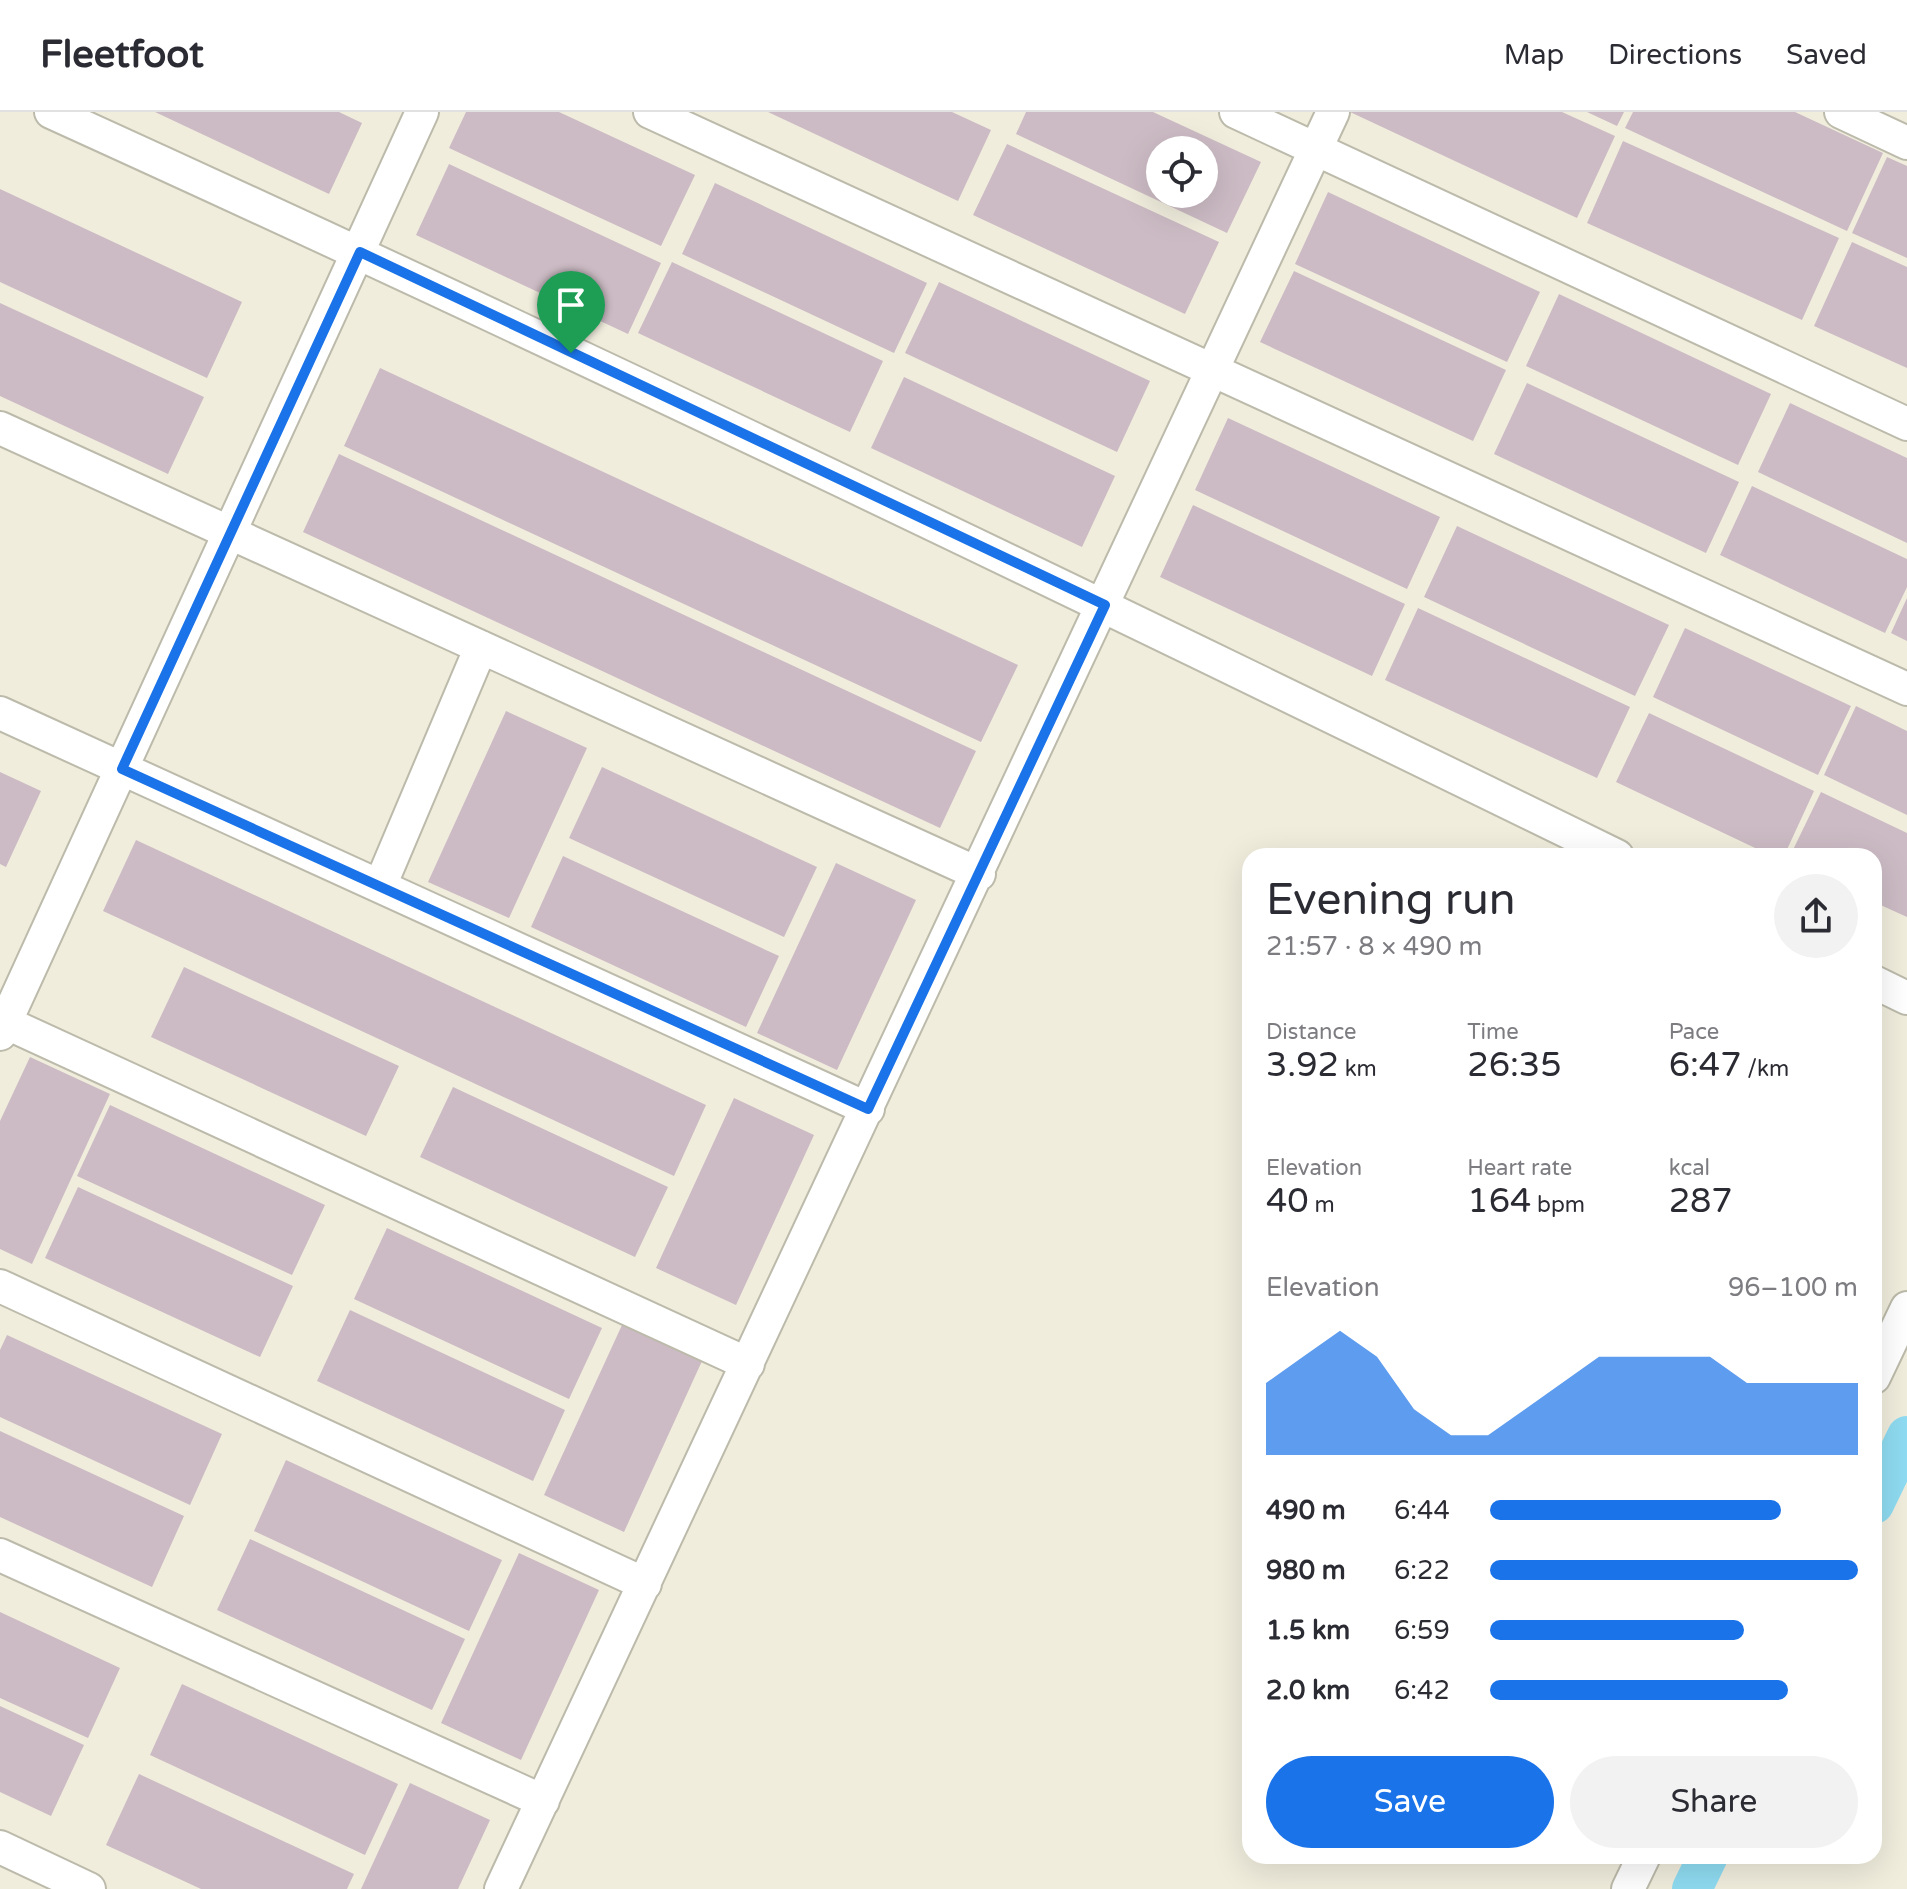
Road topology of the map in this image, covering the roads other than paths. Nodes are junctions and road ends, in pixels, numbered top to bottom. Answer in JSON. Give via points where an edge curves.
{"nodes":[{"id":1,"x":51,"y":112,"type":"edge"},
{"id":2,"x":422,"y":112,"type":"edge"},
{"id":3,"x":650,"y":112,"type":"edge"},
{"id":4,"x":1236,"y":112,"type":"edge"},
{"id":5,"x":1333,"y":112,"type":"edge"},
{"id":6,"x":1841,"y":112,"type":"edge"},
{"id":7,"x":1907,"y":143,"type":"edge"},
{"id":8,"x":1316,"y":149,"type":"junction"},
{"id":9,"x":360,"y":252,"type":"junction"},
{"id":10,"x":1213,"y":372,"type":"junction"},
{"id":11,"x":1907,"y":424,"type":"edge"},
{"id":12,"x":0,"y":428,"type":"edge"},
{"id":13,"x":230,"y":533,"type":"junction"},
{"id":14,"x":1105,"y":605,"type":"junction"},
{"id":15,"x":481,"y":647,"type":"junction"},
{"id":16,"x":1907,"y":689,"type":"edge"},
{"id":17,"x":0,"y":713,"type":"edge"},
{"id":18,"x":122,"y":769,"type":"junction"},
{"id":19,"x":1601,"y":848,"type":"edge"},
{"id":20,"x":979,"y":874,"type":"junction"},
{"id":21,"x":380,"y":886,"type":"junction"},
{"id":22,"x":1882,"y":986,"type":"edge"},
{"id":23,"x":1907,"y":998,"type":"edge"},
{"id":24,"x":2,"y":1026,"type":"edge"},
{"id":25,"x":868,"y":1109,"type":"junction"},
{"id":26,"x":0,"y":1286,"type":"edge"},
{"id":27,"x":1907,"y":1308,"type":"edge"},
{"id":28,"x":1882,"y":1360,"type":"edge"},
{"id":29,"x":748,"y":1364,"type":"junction"},
{"id":30,"x":0,"y":1555,"type":"edge"},
{"id":31,"x":645,"y":1584,"type":"junction"},
{"id":32,"x":543,"y":1801,"type":"junction"},
{"id":33,"x":0,"y":1847,"type":"edge"},
{"id":34,"x":1640,"y":1864,"type":"edge"},
{"id":35,"x":89,"y":1889,"type":"edge"},
{"id":36,"x":501,"y":1889,"type":"edge"},
{"id":37,"x":1628,"y":1889,"type":"edge"}],
"edges":[{"from":1,"to":9,"type":"street"},
{"from":2,"to":9,"type":"street"},
{"from":3,"to":10,"type":"street"},
{"from":4,"to":8,"type":"street"},
{"from":5,"to":8,"type":"street"},
{"from":6,"to":7,"type":"street"},
{"from":8,"to":10,"type":"street"},
{"from":8,"to":11,"type":"street"},
{"from":9,"to":13,"type":"street"},
{"from":9,"to":14,"type":"street"},
{"from":10,"to":14,"type":"street"},
{"from":10,"to":16,"type":"street"},
{"from":12,"to":13,"type":"street"},
{"from":13,"to":15,"type":"street"},
{"from":13,"to":18,"type":"street"},
{"from":14,"to":19,"type":"street"},
{"from":14,"to":20,"type":"street"},
{"from":15,"to":20,"type":"street"},
{"from":15,"to":21,"type":"street"},
{"from":17,"to":18,"type":"street"},
{"from":18,"to":21,"type":"street"},
{"from":18,"to":24,"type":"street"},
{"from":20,"to":25,"type":"street"},
{"from":21,"to":25,"type":"street"},
{"from":22,"to":23,"type":"street"},
{"from":24,"to":29,"type":"street"},
{"from":25,"to":29,"type":"street"},
{"from":26,"to":31,"type":"street"},
{"from":27,"to":28,"type":"street"},
{"from":29,"to":31,"type":"street"},
{"from":30,"to":32,"type":"street"},
{"from":31,"to":32,"type":"street"},
{"from":32,"to":36,"type":"street"},
{"from":33,"to":35,"type":"street"},
{"from":34,"to":37,"type":"street"}]}
